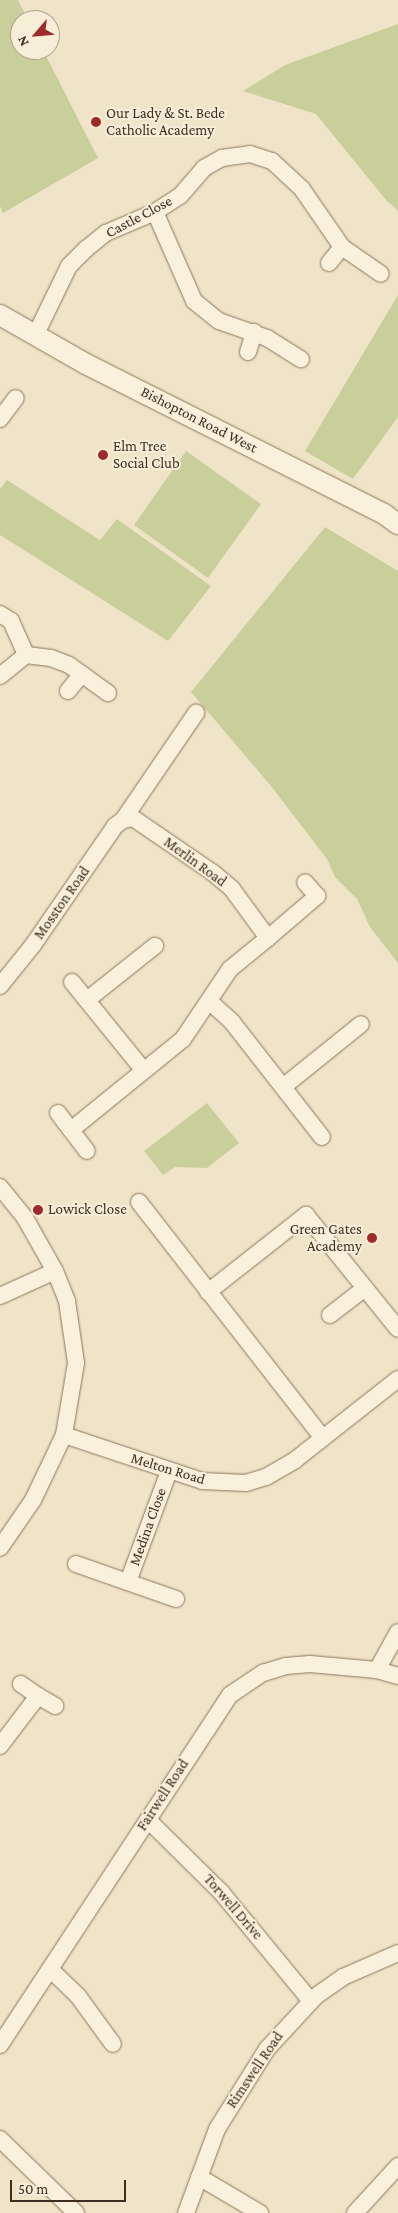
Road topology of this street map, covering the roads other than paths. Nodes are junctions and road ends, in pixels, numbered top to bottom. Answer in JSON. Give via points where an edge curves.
{"nodes":[{"id":1,"x":155,"y":212,"type":"junction"},
{"id":2,"x":342,"y":247,"type":"junction"},
{"id":3,"x":329,"y":263,"type":"dead end"},
{"id":4,"x":381,"y":274,"type":"dead end"},
{"id":5,"x":0,"y":315,"type":"edge"},
{"id":6,"x":254,"y":332,"type":"junction"},
{"id":7,"x":35,"y":336,"type":"junction"},
{"id":8,"x":248,"y":352,"type":"dead end"},
{"id":9,"x":301,"y":359,"type":"dead end"},
{"id":10,"x":16,"y":398,"type":"dead end"},
{"id":11,"x":0,"y":419,"type":"edge"},
{"id":12,"x":391,"y":519,"type":"edge"},
{"id":13,"x":0,"y":614,"type":"edge"},
{"id":14,"x":26,"y":655,"type":"junction"},
{"id":15,"x":82,"y":674,"type":"junction"},
{"id":16,"x":0,"y":676,"type":"edge"},
{"id":17,"x":68,"y":691,"type":"dead end"},
{"id":18,"x":108,"y":693,"type":"dead end"},
{"id":19,"x":196,"y":713,"type":"dead end"},
{"id":20,"x":128,"y":819,"type":"junction"},
{"id":21,"x":304,"y":882,"type":"dead end"},
{"id":22,"x":268,"y":938,"type":"junction"},
{"id":23,"x":155,"y":946,"type":"dead end"},
{"id":24,"x":1,"y":982,"type":"edge"},
{"id":25,"x":72,"y":982,"type":"dead end"},
{"id":26,"x":87,"y":1000,"type":"junction"},
{"id":27,"x":209,"y":1001,"type":"junction"},
{"id":28,"x":361,"y":1024,"type":"dead end"},
{"id":29,"x":144,"y":1071,"type":"junction"},
{"id":30,"x":284,"y":1087,"type":"junction"},
{"id":31,"x":58,"y":1113,"type":"dead end"},
{"id":32,"x":71,"y":1130,"type":"junction"},
{"id":33,"x":322,"y":1137,"type":"dead end"},
{"id":34,"x":87,"y":1151,"type":"dead end"},
{"id":35,"x":0,"y":1187,"type":"edge"},
{"id":36,"x":139,"y":1202,"type":"dead end"},
{"id":37,"x":55,"y":1271,"type":"junction"},
{"id":38,"x":365,"y":1288,"type":"junction"},
{"id":39,"x":208,"y":1292,"type":"junction"},
{"id":40,"x":0,"y":1296,"type":"edge"},
{"id":41,"x":330,"y":1316,"type":"dead end"},
{"id":42,"x":398,"y":1329,"type":"edge"},
{"id":43,"x":398,"y":1379,"type":"edge"},
{"id":44,"x":64,"y":1435,"type":"junction"},
{"id":45,"x":323,"y":1438,"type":"junction"},
{"id":46,"x":169,"y":1471,"type":"junction"},
{"id":47,"x":0,"y":1548,"type":"edge"},
{"id":48,"x":76,"y":1564,"type":"dead end"},
{"id":49,"x":128,"y":1582,"type":"junction"},
{"id":50,"x":176,"y":1599,"type":"dead end"},
{"id":51,"x":398,"y":1632,"type":"edge"},
{"id":52,"x":377,"y":1670,"type":"junction"},
{"id":53,"x":398,"y":1676,"type":"edge"},
{"id":54,"x":20,"y":1684,"type":"dead end"},
{"id":55,"x":38,"y":1696,"type":"junction"},
{"id":56,"x":55,"y":1706,"type":"dead end"},
{"id":57,"x":0,"y":1746,"type":"edge"},
{"id":58,"x":148,"y":1820,"type":"junction"},
{"id":59,"x":398,"y":1953,"type":"edge"},
{"id":60,"x":50,"y":1969,"type":"junction"},
{"id":61,"x":311,"y":2001,"type":"junction"},
{"id":62,"x":113,"y":2044,"type":"dead end"},
{"id":63,"x":0,"y":2045,"type":"edge"},
{"id":64,"x":0,"y":2139,"type":"edge"},
{"id":65,"x":398,"y":2166,"type":"edge"},
{"id":66,"x":199,"y":2177,"type":"junction"},
{"id":67,"x":76,"y":2213,"type":"edge"},
{"id":68,"x":186,"y":2213,"type":"edge"},
{"id":69,"x":260,"y":2213,"type":"edge"},
{"id":70,"x":355,"y":2213,"type":"edge"}],
"edges":[{"from":1,"to":2,"type":"street","name":"Castle Close","via":[[180,196],[204,168],[222,158],[250,154],[272,161],[288,173]]},
{"from":1,"to":6,"type":"street","via":[[194,301],[219,321]]},
{"from":1,"to":7,"type":"street","name":"Castle Close","via":[[106,233],[69,266]]},
{"from":2,"to":3,"type":"street"},
{"from":2,"to":4,"type":"street","name":"Castle Close"},
{"from":5,"to":7,"type":"street","name":"Bishopton Road West"},
{"from":6,"to":8,"type":"street"},
{"from":6,"to":9,"type":"street"},
{"from":7,"to":12,"type":"street","name":"Bishopton Road West"},
{"from":10,"to":11,"type":"street"},
{"from":13,"to":14,"type":"street","via":[[11,621]]},
{"from":14,"to":15,"type":"street","via":[[51,658]]},
{"from":14,"to":16,"type":"street"},
{"from":15,"to":17,"type":"street"},
{"from":15,"to":18,"type":"street"},
{"from":19,"to":20,"type":"street","name":"Mosston Road"},
{"from":20,"to":22,"type":"street","name":"Merlin Road","via":[[232,889]]},
{"from":20,"to":24,"type":"street","name":"Mosston Road","via":[[115,826]]},
{"from":21,"to":22,"type":"street","via":[[316,896]]},
{"from":22,"to":27,"type":"street","via":[[230,969]]},
{"from":23,"to":26,"type":"street"},
{"from":25,"to":26,"type":"street"},
{"from":26,"to":29,"type":"street"},
{"from":27,"to":29,"type":"street","via":[[183,1039]]},
{"from":27,"to":30,"type":"street","via":[[232,1022]]},
{"from":28,"to":30,"type":"street"},
{"from":29,"to":32,"type":"street"},
{"from":30,"to":33,"type":"street"},
{"from":31,"to":32,"type":"street"},
{"from":32,"to":34,"type":"street"},
{"from":35,"to":37,"type":"street","via":[[29,1224]]},
{"from":36,"to":39,"type":"street"},
{"from":37,"to":40,"type":"street"},
{"from":37,"to":44,"type":"street","via":[[67,1301],[76,1363]]},
{"from":38,"to":39,"type":"street","via":[[306,1215]]},
{"from":38,"to":41,"type":"street"},
{"from":38,"to":42,"type":"street"},
{"from":39,"to":45,"type":"street"},
{"from":43,"to":45,"type":"street","name":"Melton Road"},
{"from":44,"to":46,"type":"street","name":"Melton Road"},
{"from":44,"to":47,"type":"street","via":[[33,1500]]},
{"from":45,"to":46,"type":"street","name":"Melton Road","via":[[284,1467],[246,1483],[225,1485]]},
{"from":46,"to":49,"type":"street","name":"Medina Close"},
{"from":48,"to":49,"type":"street","name":"Medina Close"},
{"from":49,"to":50,"type":"street","name":"Medina Close"},
{"from":51,"to":52,"type":"street"},
{"from":52,"to":53,"type":"street","name":"Fairwell Road"},
{"from":52,"to":58,"type":"street","name":"Fairwell Road","via":[[310,1664],[286,1666],[247,1682],[215,1713]]},
{"from":54,"to":55,"type":"street"},
{"from":55,"to":56,"type":"street"},
{"from":55,"to":57,"type":"street"},
{"from":58,"to":60,"type":"street","name":"Fairwell Road"},
{"from":58,"to":61,"type":"street","name":"Torwell Drive","via":[[221,1892]]},
{"from":59,"to":61,"type":"street","name":"Rimswell Road","via":[[343,1977]]},
{"from":60,"to":62,"type":"street","via":[[78,1996]]},
{"from":60,"to":63,"type":"street","name":"Fairwell Road"},
{"from":61,"to":66,"type":"street","name":"Rimswell Road","via":[[267,2049],[241,2087],[217,2129]]},
{"from":64,"to":67,"type":"street"},
{"from":65,"to":70,"type":"street"},
{"from":66,"to":68,"type":"street","name":"Rimswell Road"},
{"from":66,"to":69,"type":"street"}]}
